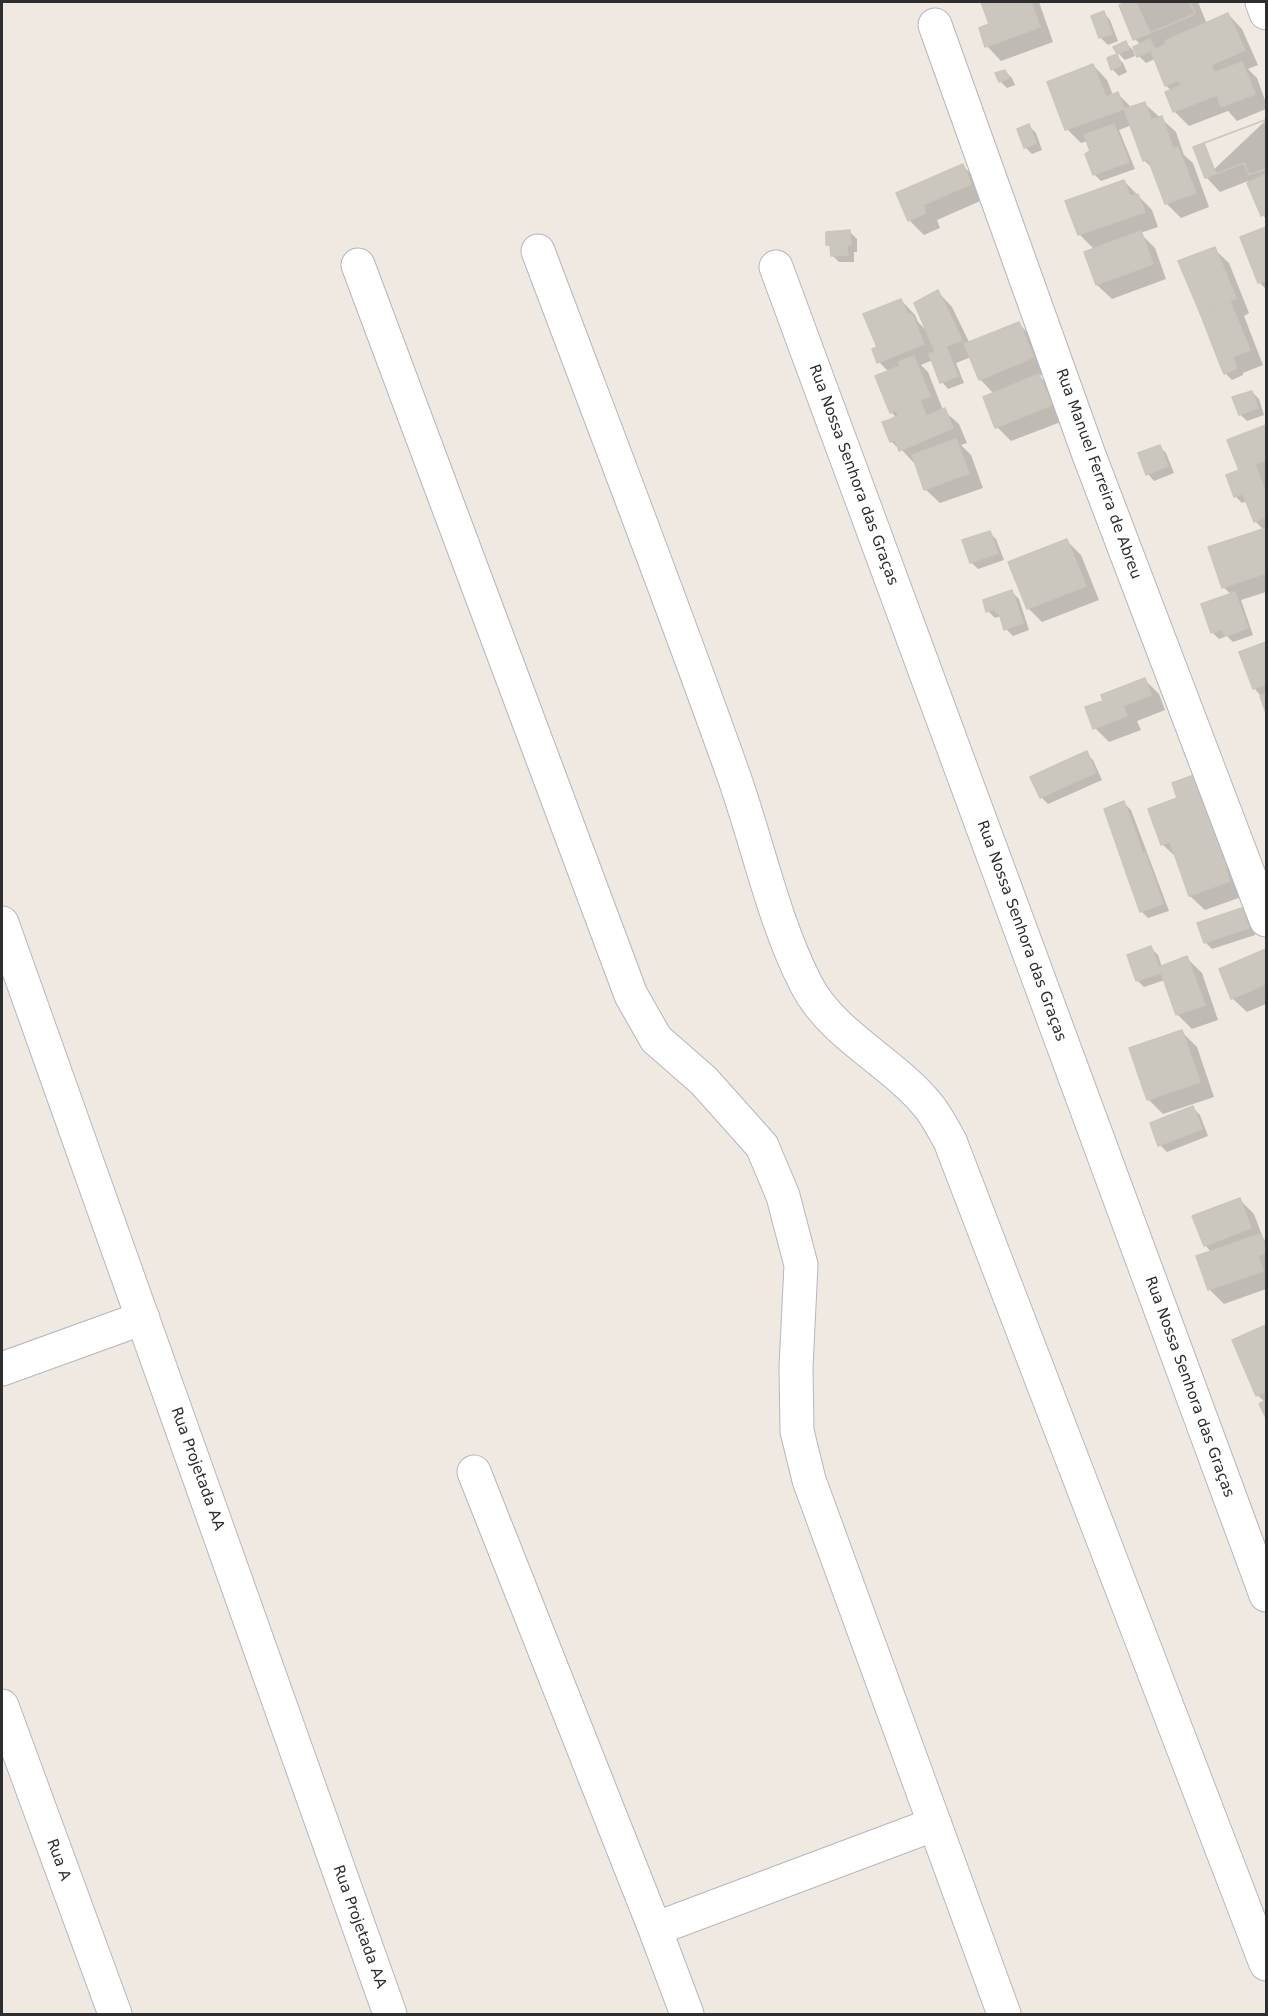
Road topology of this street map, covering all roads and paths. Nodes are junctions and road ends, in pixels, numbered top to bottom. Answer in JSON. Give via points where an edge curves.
{"nodes":[{"id":1,"x":1262,"y":2,"type":"edge"},
{"id":2,"x":1266,"y":13,"type":"edge"},
{"id":3,"x":935,"y":25,"type":"dead end"},
{"id":4,"x":538,"y":250,"type":"dead end"},
{"id":5,"x":357,"y":265,"type":"dead end"},
{"id":6,"x":776,"y":267,"type":"dead end"},
{"id":7,"x":1266,"y":920,"type":"edge"},
{"id":8,"x":2,"y":923,"type":"edge"},
{"id":9,"x":143,"y":1318,"type":"junction"},
{"id":10,"x":2,"y":1369,"type":"edge"},
{"id":11,"x":474,"y":1472,"type":"dead end"},
{"id":12,"x":1266,"y":1595,"type":"edge"},
{"id":13,"x":2,"y":1706,"type":"edge"},
{"id":14,"x":935,"y":1824,"type":"junction"},
{"id":15,"x":655,"y":1929,"type":"junction"},
{"id":16,"x":1266,"y":1964,"type":"edge"},
{"id":17,"x":115,"y":2014,"type":"edge"},
{"id":18,"x":390,"y":2014,"type":"edge"},
{"id":19,"x":687,"y":2014,"type":"edge"},
{"id":20,"x":1004,"y":2014,"type":"edge"}],
"edges":[{"from":1,"to":2,"type":"street"},
{"from":3,"to":7,"type":"street","name":"Rua Manuel Ferreira de Abreu","via":[[1089,455]]},
{"from":4,"to":16,"type":"street","via":[[733,773],[788,943],[807,986],[827,1015],[927,1104],[950,1141]]},
{"from":5,"to":14,"type":"street","via":[[631,995],[656,1039],[704,1081],[762,1146],[783,1196],[801,1265],[797,1431],[809,1480]]},
{"from":6,"to":12,"type":"street","name":"Rua Nossa Senhora das Graças"},
{"from":8,"to":9,"type":"street","name":"Rua Projetada AA"},
{"from":9,"to":10,"type":"street"},
{"from":9,"to":18,"type":"street","name":"Rua Projetada AA"},
{"from":11,"to":15,"type":"street"},
{"from":13,"to":17,"type":"street","name":"Rua A"},
{"from":14,"to":15,"type":"street"},
{"from":14,"to":20,"type":"street"},
{"from":15,"to":19,"type":"street"}]}
